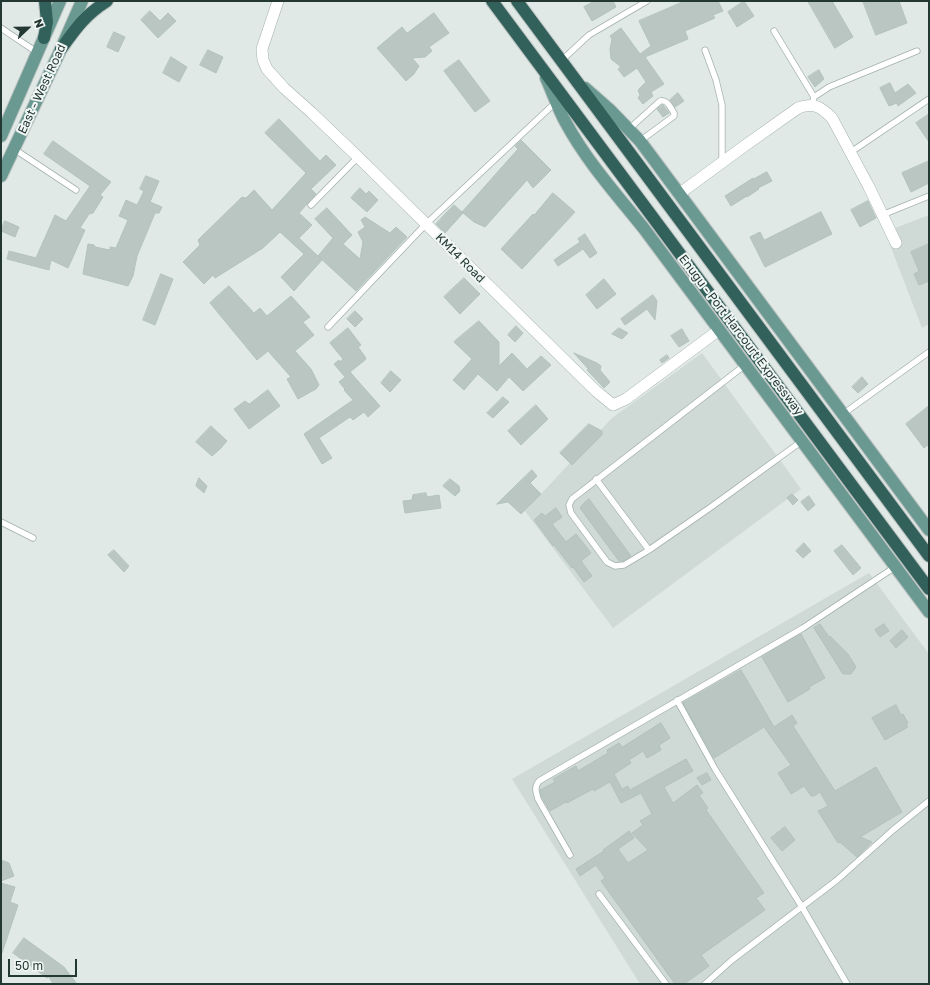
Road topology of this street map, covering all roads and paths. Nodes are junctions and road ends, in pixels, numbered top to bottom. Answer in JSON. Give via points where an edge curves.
{"nodes":[{"id":1,"x":45,"y":1,"type":"edge"},
{"id":2,"x":60,"y":1,"type":"edge"},
{"id":3,"x":82,"y":1,"type":"edge"},
{"id":4,"x":107,"y":1,"type":"edge"},
{"id":5,"x":278,"y":1,"type":"edge"},
{"id":6,"x":492,"y":1,"type":"edge"},
{"id":7,"x":517,"y":1,"type":"edge"},
{"id":8,"x":647,"y":1,"type":"edge"},
{"id":9,"x":1,"y":28,"type":"edge"},
{"id":10,"x":774,"y":31,"type":"dead end"},
{"id":11,"x":44,"y":38,"type":"junction"},
{"id":12,"x":61,"y":49,"type":"junction"},
{"id":13,"x":705,"y":50,"type":"dead end"},
{"id":14,"x":917,"y":51,"type":"dead end"},
{"id":15,"x":38,"y":53,"type":"junction"},
{"id":16,"x":561,"y":61,"type":"junction"},
{"id":17,"x":542,"y":68,"type":"junction"},
{"id":18,"x":929,"y":99,"type":"edge"},
{"id":19,"x":813,"y":101,"type":"junction"},
{"id":20,"x":557,"y":102,"type":"junction"},
{"id":21,"x":629,"y":128,"type":"junction"},
{"id":22,"x":1,"y":136,"type":"edge"},
{"id":23,"x":640,"y":141,"type":"junction"},
{"id":24,"x":14,"y":149,"type":"junction"},
{"id":25,"x":851,"y":152,"type":"junction"},
{"id":26,"x":358,"y":157,"type":"junction"},
{"id":27,"x":722,"y":163,"type":"junction"},
{"id":28,"x":1,"y":176,"type":"edge"},
{"id":29,"x":76,"y":190,"type":"dead end"},
{"id":30,"x":679,"y":194,"type":"junction"},
{"id":31,"x":929,"y":196,"type":"edge"},
{"id":32,"x":311,"y":205,"type":"dead end"},
{"id":33,"x":882,"y":215,"type":"junction"},
{"id":34,"x":426,"y":224,"type":"junction"},
{"id":35,"x":896,"y":243,"type":"dead end"},
{"id":36,"x":328,"y":327,"type":"dead end"},
{"id":37,"x":719,"y":330,"type":"junction"},
{"id":38,"x":929,"y":352,"type":"edge"},
{"id":39,"x":745,"y":365,"type":"junction"},
{"id":40,"x":843,"y":414,"type":"junction"},
{"id":41,"x":802,"y":441,"type":"junction"},
{"id":42,"x":596,"y":480,"type":"junction"},
{"id":43,"x":1,"y":522,"type":"edge"},
{"id":44,"x":928,"y":526,"type":"edge"},
{"id":45,"x":33,"y":538,"type":"dead end"},
{"id":46,"x":649,"y":550,"type":"junction"},
{"id":47,"x":929,"y":556,"type":"edge"},
{"id":48,"x":896,"y":567,"type":"junction"},
{"id":49,"x":929,"y":589,"type":"edge"},
{"id":50,"x":929,"y":612,"type":"edge"},
{"id":51,"x":677,"y":700,"type":"junction"},
{"id":52,"x":929,"y":801,"type":"edge"},
{"id":53,"x":570,"y":855,"type":"dead end"},
{"id":54,"x":599,"y":894,"type":"dead end"},
{"id":55,"x":802,"y":907,"type":"junction"},
{"id":56,"x":666,"y":984,"type":"edge"},
{"id":57,"x":705,"y":984,"type":"edge"},
{"id":58,"x":847,"y":984,"type":"edge"}],
"edges":[{"from":1,"to":11,"type":"highway","via":[[47,22]]},
{"from":2,"to":11,"type":"main road","name":"East - West Road"},
{"from":3,"to":12,"type":"main road","name":"East - West Road"},
{"from":4,"to":12,"type":"highway","via":[[80,23]]},
{"from":5,"to":26,"type":"street","name":"KM14 Road","via":[[262,49],[262,60],[284,88]]},
{"from":6,"to":17,"type":"highway","name":"Enugu - Port Harcourt Expressway"},
{"from":7,"to":16,"type":"highway","name":"Enugu - Port Harcourt Expressway"},
{"from":8,"to":16,"type":"lane","via":[[589,35]]},
{"from":9,"to":15,"type":"lane"},
{"from":10,"to":19,"type":"lane"},
{"from":11,"to":15,"type":"main road","name":"East - West Road"},
{"from":12,"to":24,"type":"main road","name":"East - West Road"},
{"from":13,"to":27,"type":"lane","via":[[722,106]]},
{"from":14,"to":19,"type":"lane","via":[[829,87]]},
{"from":15,"to":22,"type":"main road","name":"East - West Road"},
{"from":16,"to":21,"type":"main road","name":"Enugu - Port Harcourt Expressway"},
{"from":16,"to":47,"type":"highway","name":"Enugu - Port Harcourt Expressway"},
{"from":17,"to":20,"type":"main road","name":"Enugu - Port Harcourt Expressway"},
{"from":17,"to":49,"type":"highway","name":"Enugu - Port Harcourt Expressway"},
{"from":18,"to":25,"type":"lane"},
{"from":19,"to":25,"type":"street","via":[[832,118]]},
{"from":19,"to":27,"type":"street","via":[[798,108]]},
{"from":20,"to":34,"type":"lane"},
{"from":20,"to":37,"type":"main road","name":"Enugu - Port Harcourt Expressway","via":[[566,124],[584,151]]},
{"from":21,"to":23,"type":"main road","name":"Enugu - Port Harcourt Expressway"},
{"from":21,"to":23,"type":"lane","via":[[660,101],[666,101],[674,116]]},
{"from":23,"to":30,"type":"main road","name":"Enugu - Port Harcourt Expressway"},
{"from":24,"to":28,"type":"main road","name":"East - West Road"},
{"from":24,"to":29,"type":"lane"},
{"from":25,"to":33,"type":"street"},
{"from":26,"to":32,"type":"lane"},
{"from":26,"to":34,"type":"street","name":"KM14 Road"},
{"from":27,"to":30,"type":"street"},
{"from":30,"to":40,"type":"main road","name":"Enugu - Port Harcourt Expressway"},
{"from":31,"to":33,"type":"lane"},
{"from":33,"to":35,"type":"street"},
{"from":34,"to":36,"type":"lane"},
{"from":34,"to":37,"type":"street","name":"KM14 Road","via":[[613,405],[626,399]]},
{"from":37,"to":39,"type":"main road","name":"Enugu - Port Harcourt Expressway"},
{"from":38,"to":40,"type":"lane"},
{"from":39,"to":41,"type":"main road","name":"Enugu - Port Harcourt Expressway"},
{"from":39,"to":42,"type":"lane"},
{"from":40,"to":44,"type":"main road","name":"Enugu - Port Harcourt Expressway"},
{"from":41,"to":46,"type":"lane"},
{"from":41,"to":48,"type":"main road","name":"Enugu - Port Harcourt Expressway"},
{"from":42,"to":46,"type":"lane"},
{"from":42,"to":46,"type":"lane","via":[[572,498],[569,505],[571,513],[607,562],[615,566],[624,565]]},
{"from":43,"to":45,"type":"lane"},
{"from":48,"to":50,"type":"main road","name":"Enugu - Port Harcourt Expressway"},
{"from":48,"to":51,"type":"lane","via":[[803,628]]},
{"from":51,"to":53,"type":"lane","via":[[536,784],[538,799]]},
{"from":51,"to":55,"type":"lane","via":[[715,769]]},
{"from":52,"to":55,"type":"lane"},
{"from":54,"to":56,"type":"lane"},
{"from":55,"to":57,"type":"lane","via":[[732,960]]},
{"from":55,"to":58,"type":"lane"}]}
